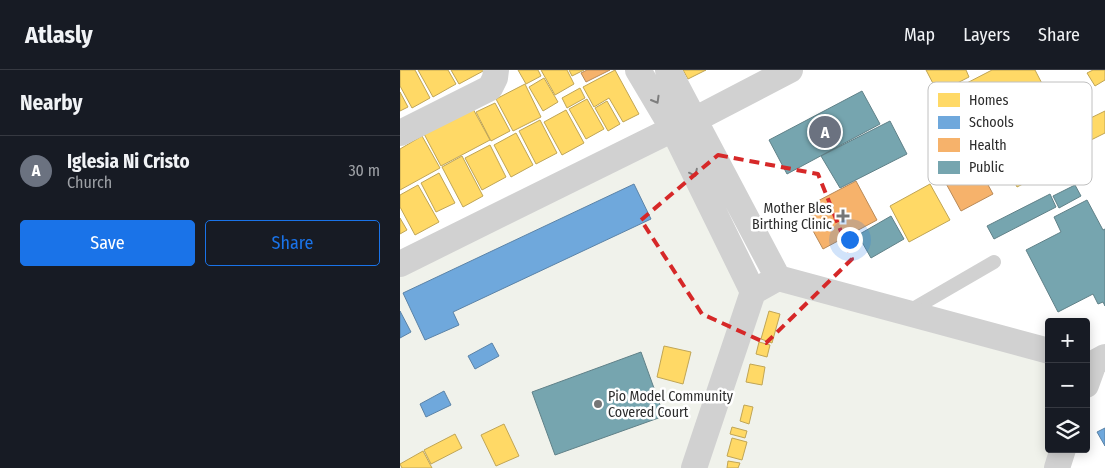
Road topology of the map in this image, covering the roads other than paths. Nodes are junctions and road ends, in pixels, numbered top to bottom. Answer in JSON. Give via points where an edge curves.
{"nodes":[{"id":1,"x":496,"y":70,"type":"edge"},
{"id":2,"x":638,"y":70,"type":"edge"},
{"id":3,"x":668,"y":70,"type":"edge"},
{"id":4,"x":790,"y":70,"type":"edge"},
{"id":5,"x":684,"y":125,"type":"junction"},
{"id":6,"x":400,"y":133,"type":"edge"},
{"id":7,"x":994,"y":262,"type":"dead end"},
{"id":8,"x":400,"y":264,"type":"edge"},
{"id":9,"x":778,"y":278,"type":"junction"},
{"id":10,"x":753,"y":292,"type":"junction"},
{"id":11,"x":906,"y":314,"type":"junction"},
{"id":12,"x":1045,"y":350,"type":"edge"},
{"id":13,"x":1062,"y":453,"type":"edge"},
{"id":14,"x":694,"y":468,"type":"edge"},
{"id":15,"x":1057,"y":468,"type":"edge"}],
"edges":[{"from":1,"to":6,"type":"street","via":[[490,88]]},
{"from":2,"to":5,"type":"street","one_way":true},
{"from":3,"to":5,"type":"street"},
{"from":4,"to":5,"type":"street"},
{"from":5,"to":8,"type":"street"},
{"from":5,"to":9,"type":"street"},
{"from":5,"to":10,"type":"street","one_way":true},
{"from":7,"to":11,"type":"lane"},
{"from":9,"to":10,"type":"street"},
{"from":9,"to":11,"type":"street"},
{"from":10,"to":14,"type":"street"},
{"from":11,"to":12,"type":"street"},
{"from":13,"to":15,"type":"street"}]}
